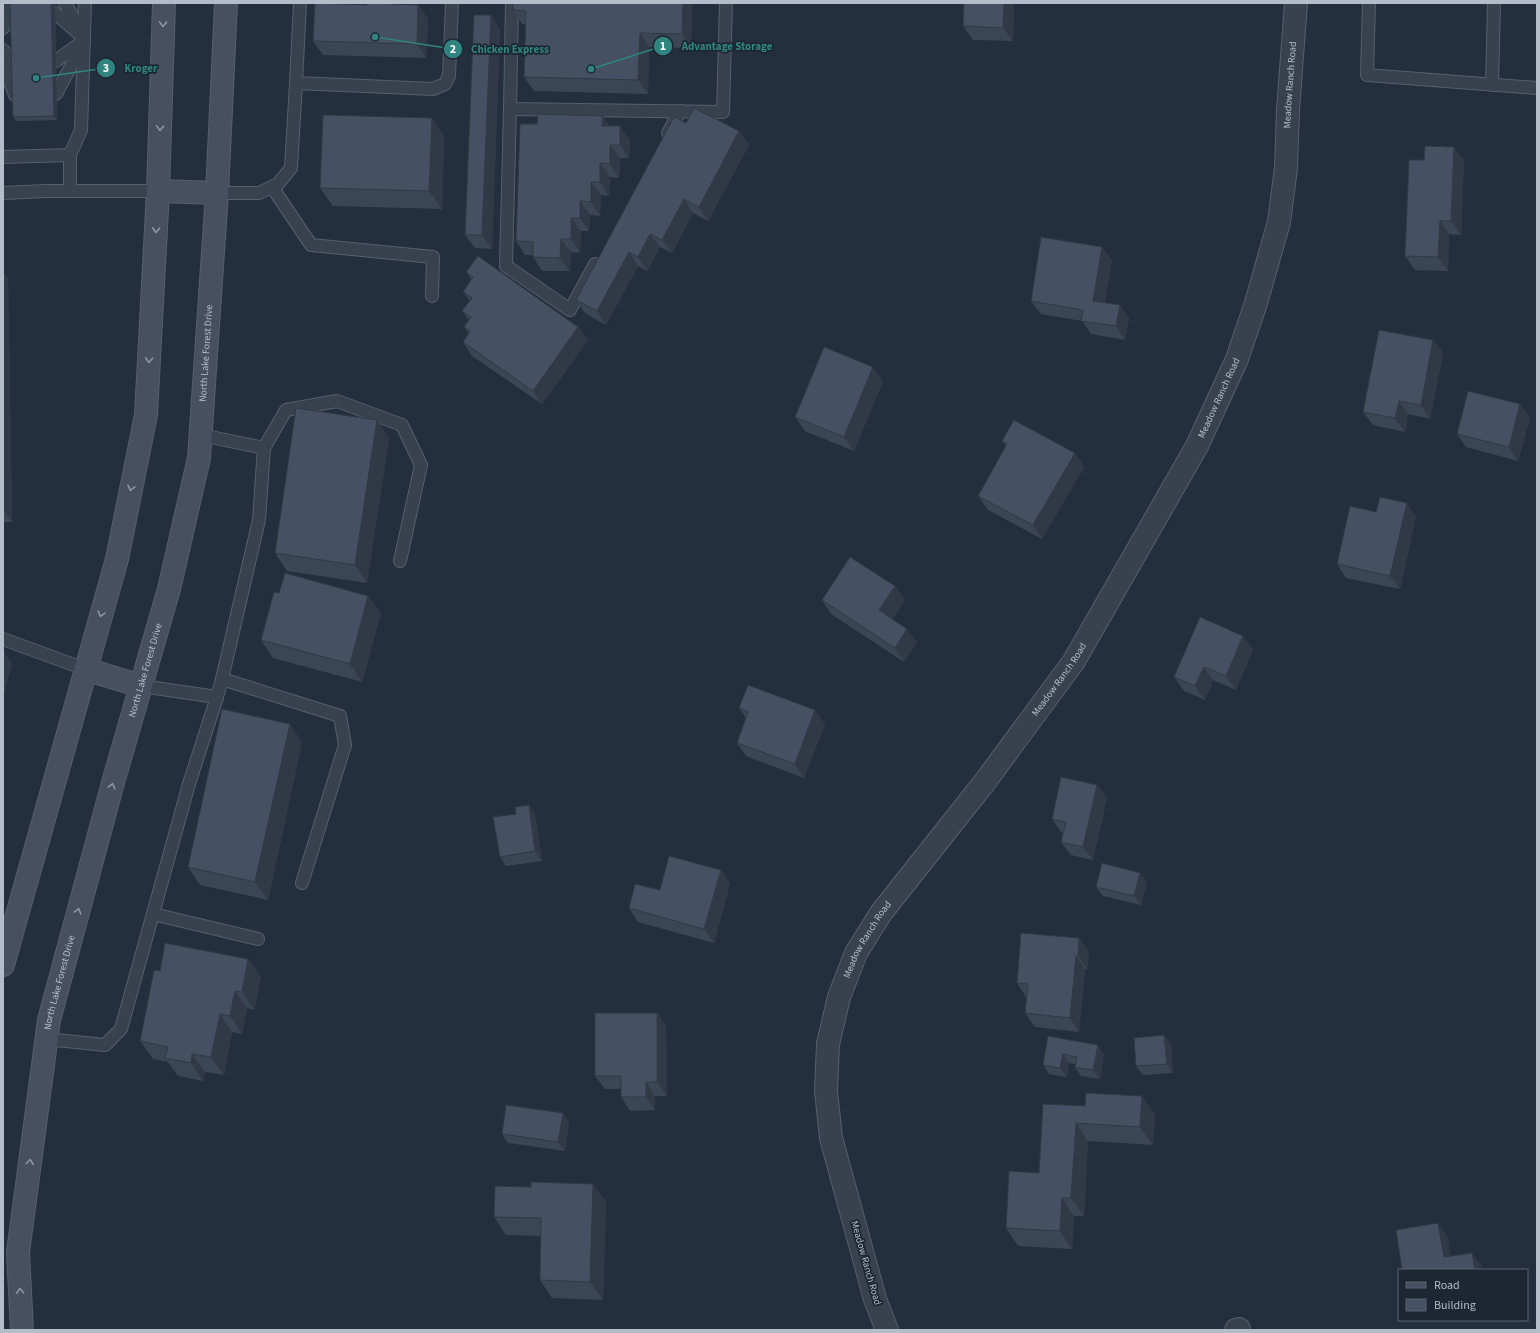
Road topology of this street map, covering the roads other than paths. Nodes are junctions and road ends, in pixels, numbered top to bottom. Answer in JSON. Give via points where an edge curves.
{"nodes":[{"id":1,"x":7,"y":3,"type":"edge"},
{"id":2,"x":65,"y":3,"type":"edge"},
{"id":3,"x":85,"y":3,"type":"edge"},
{"id":4,"x":164,"y":3,"type":"edge"},
{"id":5,"x":226,"y":3,"type":"edge"},
{"id":6,"x":300,"y":3,"type":"edge"},
{"id":7,"x":452,"y":3,"type":"edge"},
{"id":8,"x":512,"y":3,"type":"edge"},
{"id":9,"x":726,"y":3,"type":"edge"},
{"id":10,"x":1296,"y":3,"type":"edge"},
{"id":11,"x":1369,"y":3,"type":"edge"},
{"id":12,"x":1494,"y":3,"type":"edge"},
{"id":13,"x":55,"y":12,"type":"dead end"},
{"id":14,"x":8,"y":14,"type":"edge"},
{"id":15,"x":3,"y":28,"type":"edge"},
{"id":16,"x":85,"y":39,"type":"junction"},
{"id":17,"x":3,"y":50,"type":"edge"},
{"id":18,"x":56,"y":61,"type":"dead end"},
{"id":19,"x":9,"y":63,"type":"edge"},
{"id":20,"x":296,"y":83,"type":"junction"},
{"id":21,"x":1492,"y":85,"type":"junction"},
{"id":22,"x":1537,"y":88,"type":"edge"},
{"id":23,"x":56,"y":94,"type":"dead end"},
{"id":24,"x":15,"y":95,"type":"edge"},
{"id":25,"x":510,"y":109,"type":"junction"},
{"id":26,"x":680,"y":111,"type":"junction"},
{"id":27,"x":661,"y":146,"type":"edge"},
{"id":28,"x":70,"y":155,"type":"junction"},
{"id":29,"x":3,"y":157,"type":"edge"},
{"id":30,"x":272,"y":187,"type":"junction"},
{"id":31,"x":70,"y":191,"type":"junction"},
{"id":32,"x":158,"y":191,"type":"junction"},
{"id":33,"x":3,"y":193,"type":"edge"},
{"id":34,"x":217,"y":194,"type":"junction"},
{"id":35,"x":600,"y":255,"type":"edge"},
{"id":36,"x":432,"y":296,"type":"dead end"},
{"id":37,"x":201,"y":435,"type":"junction"},
{"id":38,"x":264,"y":448,"type":"junction"},
{"id":39,"x":400,"y":561,"type":"dead end"},
{"id":40,"x":3,"y":639,"type":"edge"},
{"id":41,"x":85,"y":668,"type":"junction"},
{"id":42,"x":222,"y":679,"type":"junction"},
{"id":43,"x":141,"y":686,"type":"junction"},
{"id":44,"x":217,"y":697,"type":"junction"},
{"id":45,"x":302,"y":883,"type":"dead end"},
{"id":46,"x":153,"y":914,"type":"junction"},
{"id":47,"x":258,"y":940,"type":"dead end"},
{"id":48,"x":3,"y":965,"type":"edge"},
{"id":49,"x":46,"y":1040,"type":"junction"},
{"id":50,"x":22,"y":1330,"type":"edge"},
{"id":51,"x":887,"y":1330,"type":"edge"}],
"edges":[{"from":1,"to":14,"type":"lane"},
{"from":2,"to":16,"type":"lane"},
{"from":3,"to":16,"type":"lane"},
{"from":4,"to":32,"type":"main road","one_way":true},
{"from":5,"to":34,"type":"main road","name":"North Lake Forest Drive"},
{"from":6,"to":20,"type":"lane"},
{"from":7,"to":20,"type":"lane","via":[[448,76],[445,84],[433,89]]},
{"from":8,"to":25,"type":"lane"},
{"from":9,"to":26,"type":"lane","via":[[723,112]]},
{"from":10,"to":51,"type":"street","name":"Meadow Ranch Road","via":[[1286,168],[1279,222],[1256,304],[1237,359],[1197,446],[1074,661],[984,783],[881,913],[856,953],[839,997],[828,1044],[826,1091],[831,1138],[875,1299]]},
{"from":11,"to":21,"type":"lane","via":[[1367,75]]},
{"from":12,"to":21,"type":"lane"},
{"from":13,"to":16,"type":"lane"},
{"from":14,"to":15,"type":"lane"},
{"from":16,"to":18,"type":"lane"},
{"from":16,"to":23,"type":"lane"},
{"from":16,"to":28,"type":"lane","via":[[81,130]]},
{"from":17,"to":19,"type":"lane"},
{"from":19,"to":24,"type":"lane"},
{"from":20,"to":30,"type":"lane","via":[[291,168],[278,184]]},
{"from":21,"to":22,"type":"lane"},
{"from":25,"to":26,"type":"lane"},
{"from":25,"to":35,"type":"lane","via":[[506,266],[570,310]]},
{"from":26,"to":27,"type":"lane"},
{"from":28,"to":29,"type":"lane"},
{"from":28,"to":31,"type":"lane"},
{"from":30,"to":34,"type":"lane","via":[[259,194]]},
{"from":30,"to":36,"type":"lane","via":[[311,244],[433,257]]},
{"from":31,"to":32,"type":"lane"},
{"from":31,"to":33,"type":"lane"},
{"from":32,"to":34,"type":"main road"},
{"from":32,"to":41,"type":"main road","one_way":true,"via":[[146,415],[117,559]]},
{"from":34,"to":37,"type":"main road","name":"North Lake Forest Drive"},
{"from":37,"to":38,"type":"lane"},
{"from":37,"to":43,"type":"main road","name":"North Lake Forest Drive","via":[[199,458],[170,589]]},
{"from":38,"to":39,"type":"lane","via":[[286,410],[337,401],[402,426],[421,465]]},
{"from":38,"to":42,"type":"lane","via":[[259,520]]},
{"from":40,"to":41,"type":"lane"},
{"from":41,"to":43,"type":"main road"},
{"from":41,"to":48,"type":"main road"},
{"from":42,"to":44,"type":"lane"},
{"from":42,"to":45,"type":"lane","via":[[340,716],[345,745]]},
{"from":43,"to":44,"type":"lane"},
{"from":49,"to":43,"type":"main road","name":"North Lake Forest Drive","one_way":true,"via":[[57,990]]},
{"from":44,"to":46,"type":"lane","via":[[189,784]]},
{"from":46,"to":47,"type":"lane"},
{"from":46,"to":49,"type":"lane","via":[[121,1029],[105,1045]]},
{"from":50,"to":49,"type":"main road","name":"North Lake Forest Drive","one_way":true,"via":[[18,1252]]}]}
